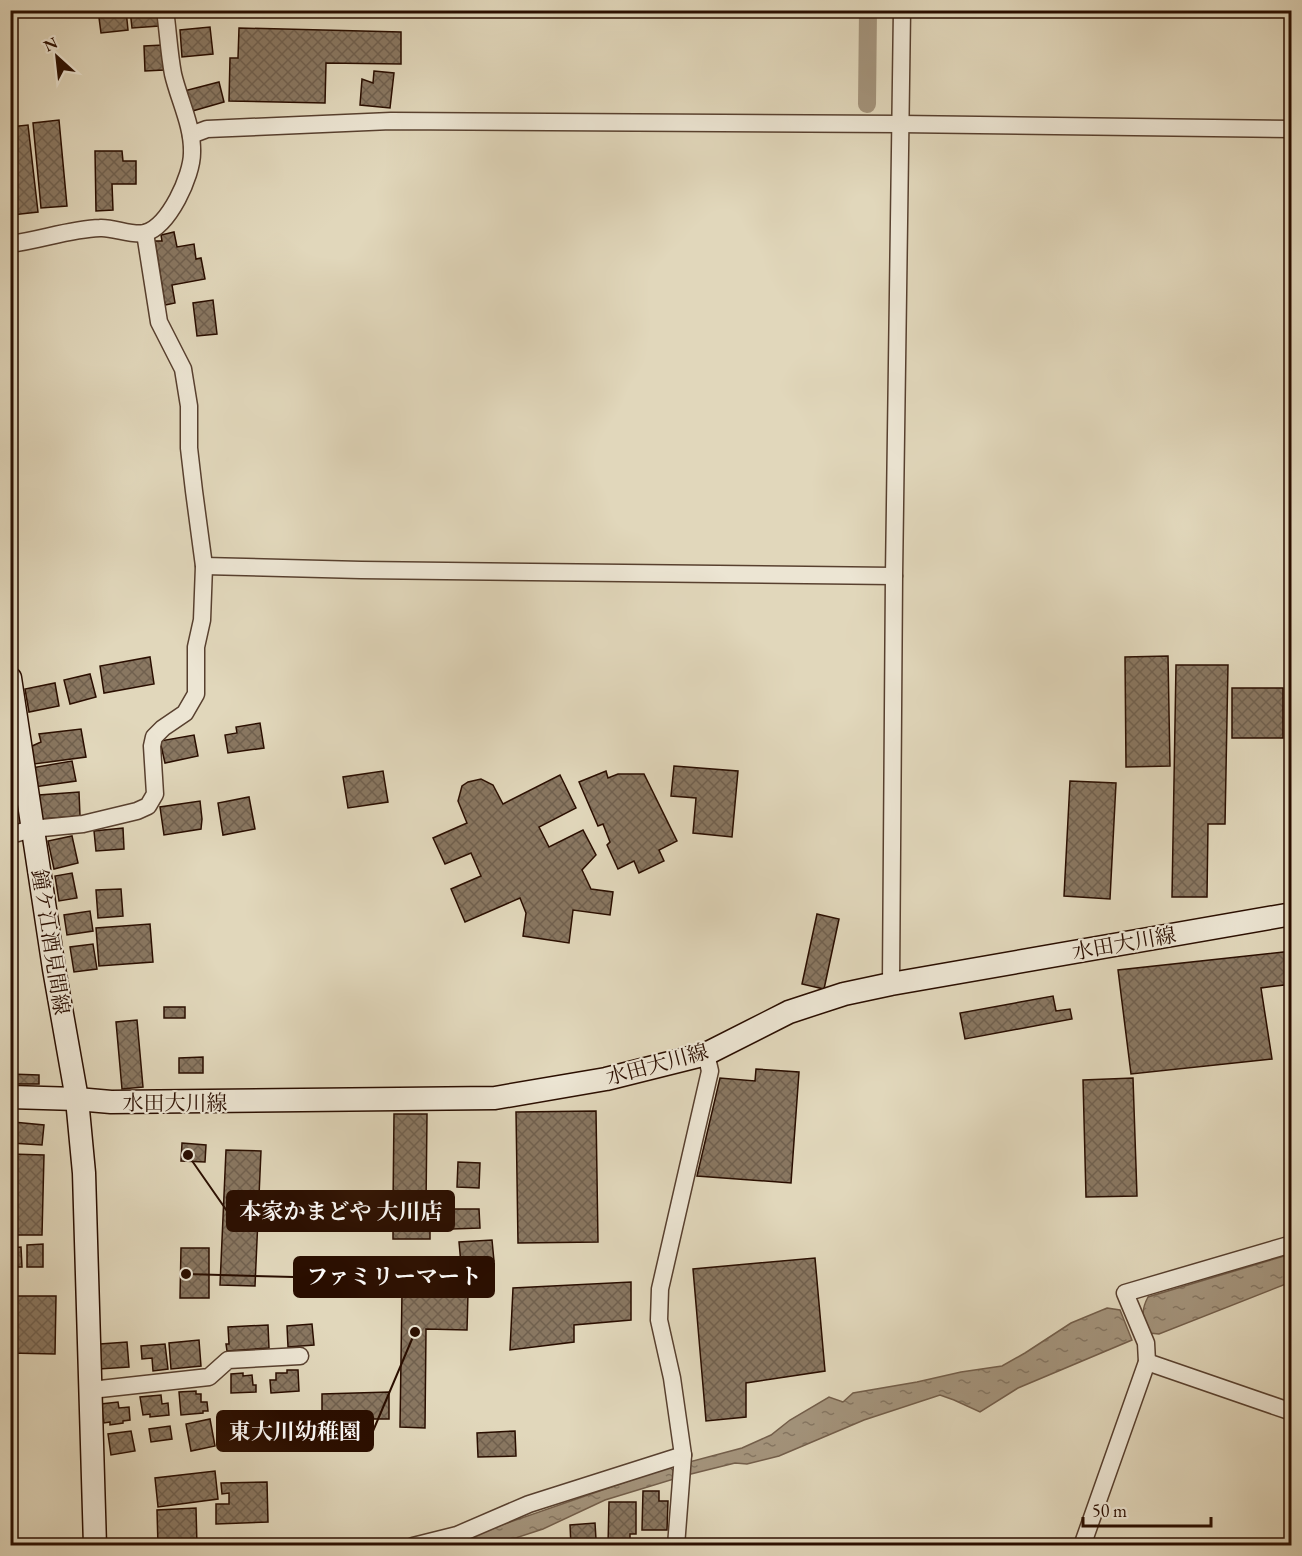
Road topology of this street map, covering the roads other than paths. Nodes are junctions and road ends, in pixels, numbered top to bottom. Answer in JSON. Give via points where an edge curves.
{"nodes":[{"id":1,"x":165,"y":10,"type":"edge"},
{"id":2,"x":902,"y":10,"type":"edge"},
{"id":3,"x":900,"y":124,"type":"junction"},
{"id":4,"x":1292,"y":129,"type":"edge"},
{"id":5,"x":190,"y":135,"type":"junction"},
{"id":6,"x":145,"y":233,"type":"junction"},
{"id":7,"x":10,"y":244,"type":"edge"},
{"id":8,"x":204,"y":566,"type":"junction"},
{"id":9,"x":894,"y":576,"type":"junction"},
{"id":10,"x":10,"y":678,"type":"edge"},
{"id":11,"x":21,"y":832,"type":"edge"},
{"id":12,"x":1292,"y":914,"type":"edge"},
{"id":13,"x":891,"y":984,"type":"junction"},
{"id":14,"x":706,"y":1054,"type":"junction"},
{"id":15,"x":10,"y":1097,"type":"edge"},
{"id":16,"x":77,"y":1099,"type":"junction"},
{"id":17,"x":1292,"y":1244,"type":"edge"},
{"id":18,"x":300,"y":1356,"type":"dead end"},
{"id":19,"x":1147,"y":1362,"type":"junction"},
{"id":20,"x":91,"y":1390,"type":"junction"},
{"id":21,"x":1292,"y":1412,"type":"edge"},
{"id":22,"x":683,"y":1455,"type":"junction"},
{"id":23,"x":95,"y":1545,"type":"edge"},
{"id":24,"x":413,"y":1545,"type":"edge"},
{"id":25,"x":676,"y":1545,"type":"edge"},
{"id":26,"x":1082,"y":1545,"type":"edge"}],
"edges":[{"from":1,"to":5,"type":"street","via":[[173,73]]},
{"from":2,"to":3,"type":"street"},
{"from":3,"to":4,"type":"street"},
{"from":3,"to":5,"type":"street","via":[[391,121],[207,129]]},
{"from":3,"to":9,"type":"street"},
{"from":5,"to":6,"type":"street","via":[[192,155],[178,198],[156,226]]},
{"from":6,"to":7,"type":"street","via":[[102,227]]},
{"from":6,"to":8,"type":"street","via":[[159,322],[183,369]]},
{"from":8,"to":9,"type":"street"},
{"from":8,"to":11,"type":"street","via":[[196,693],[185,713],[154,737],[155,794],[148,806],[83,824]]},
{"from":9,"to":13,"type":"street"},
{"from":10,"to":11,"type":"main road","name":"鐘ケ江酒見間線"},
{"from":11,"to":16,"type":"main road","name":"鐘ケ江酒見間線","via":[[54,969]]},
{"from":12,"to":13,"type":"main road","name":"水田大川線"},
{"from":13,"to":14,"type":"main road","name":"水田大川線","via":[[789,1012]]},
{"from":14,"to":16,"type":"main road","name":"水田大川線","via":[[606,1079],[495,1098],[123,1102]]},
{"from":14,"to":22,"type":"street","via":[[710,1071],[660,1289],[659,1320]]},
{"from":15,"to":16,"type":"main road","name":"水田大川線"},
{"from":16,"to":20,"type":"main road","via":[[84,1173]]},
{"from":17,"to":19,"type":"street","via":[[1125,1293],[1146,1342]]},
{"from":18,"to":20,"type":"street","via":[[228,1360],[209,1377]]},
{"from":19,"to":21,"type":"street"},
{"from":19,"to":26,"type":"street"},
{"from":20,"to":23,"type":"main road"},
{"from":22,"to":24,"type":"street","via":[[529,1504],[457,1535]]},
{"from":22,"to":25,"type":"street"}]}
